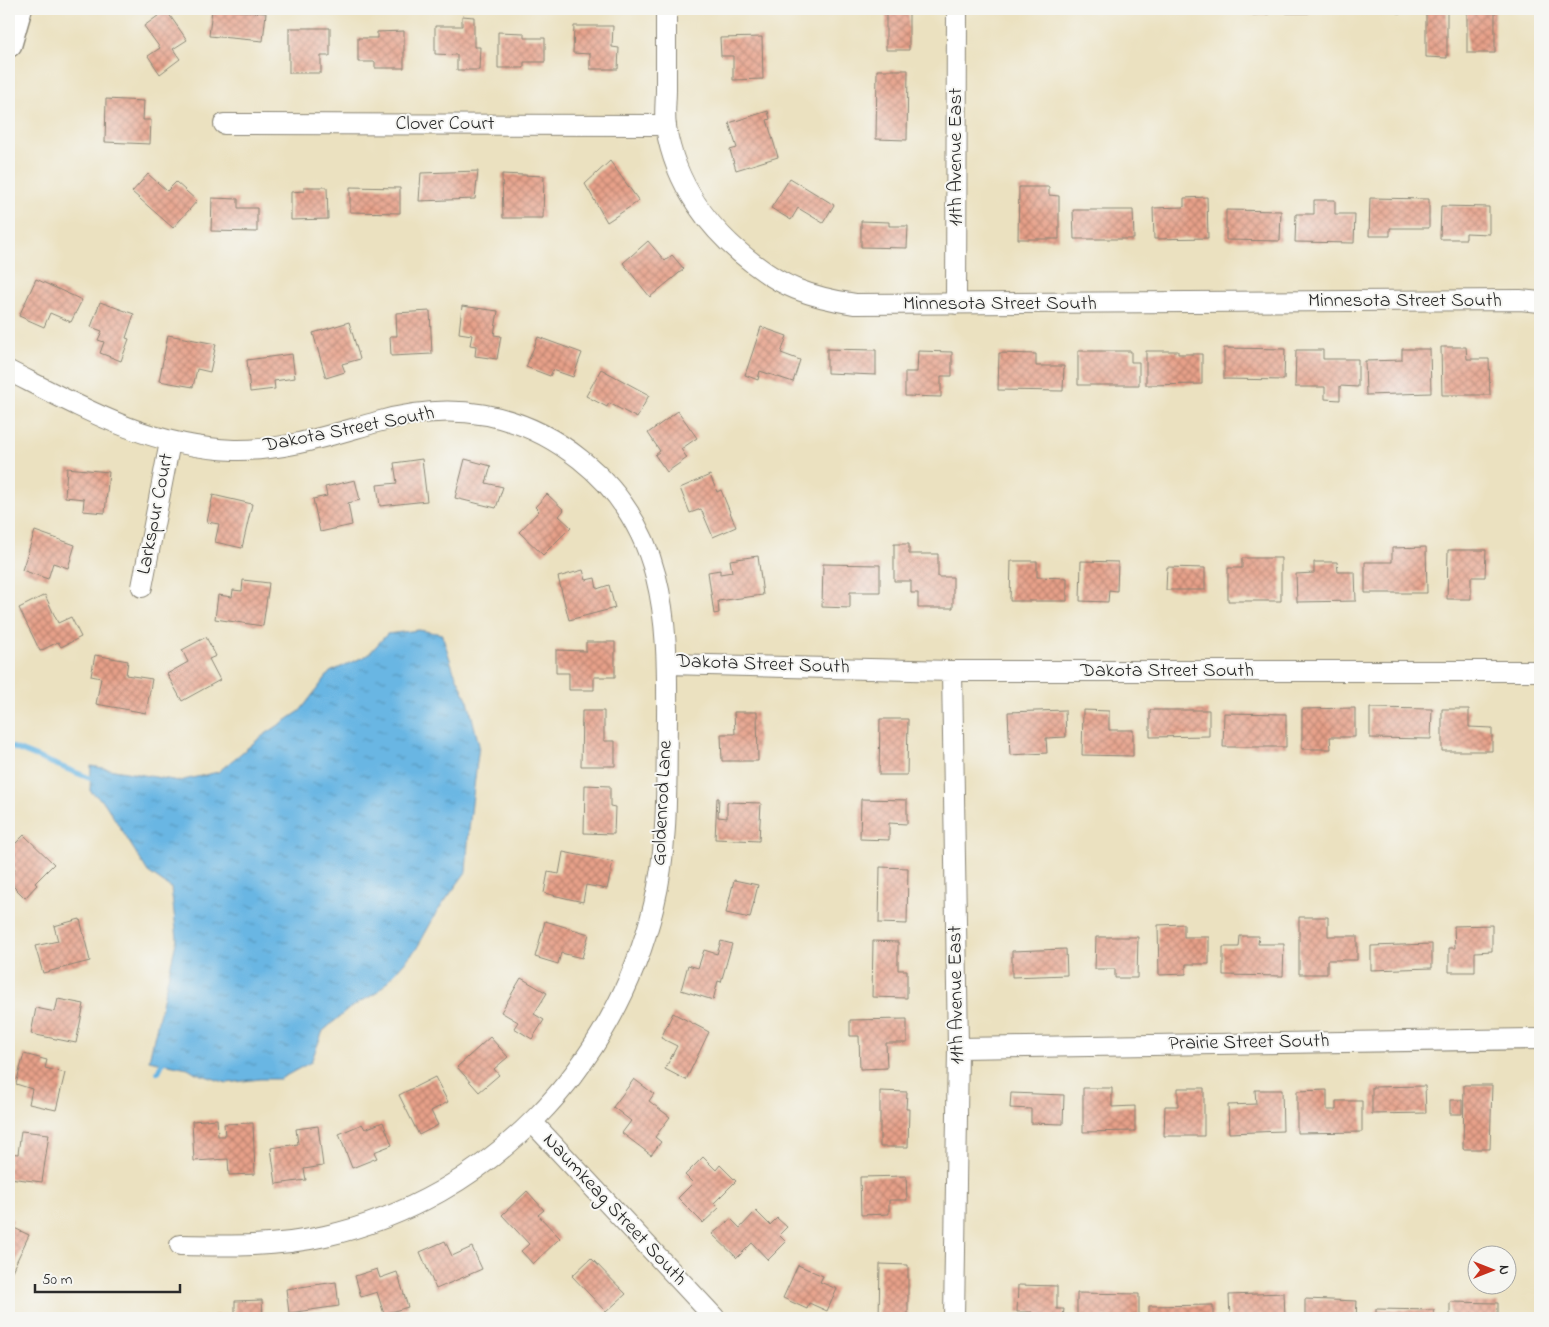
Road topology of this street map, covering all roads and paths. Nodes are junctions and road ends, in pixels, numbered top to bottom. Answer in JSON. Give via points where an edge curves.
{"nodes":[{"id":1,"x":19,"y":9,"type":"edge"},
{"id":2,"x":666,"y":9,"type":"edge"},
{"id":3,"x":957,"y":9,"type":"edge"},
{"id":4,"x":9,"y":44,"type":"edge"},
{"id":5,"x":224,"y":124,"type":"dead end"},
{"id":6,"x":666,"y":125,"type":"junction"},
{"id":7,"x":1540,"y":302,"type":"edge"},
{"id":8,"x":956,"y":304,"type":"junction"},
{"id":9,"x":9,"y":371,"type":"edge"},
{"id":10,"x":170,"y":442,"type":"junction"},
{"id":11,"x":142,"y":586,"type":"dead end"},
{"id":12,"x":668,"y":664,"type":"junction"},
{"id":13,"x":952,"y":671,"type":"junction"},
{"id":14,"x":1540,"y":671,"type":"edge"},
{"id":15,"x":1540,"y":1039,"type":"edge"},
{"id":16,"x":958,"y":1048,"type":"junction"},
{"id":17,"x":533,"y":1123,"type":"junction"},
{"id":18,"x":180,"y":1245,"type":"dead end"},
{"id":19,"x":715,"y":1318,"type":"edge"},
{"id":20,"x":954,"y":1318,"type":"edge"}],
"edges":[{"from":1,"to":4,"type":"street"},
{"from":2,"to":6,"type":"street","name":"Minnesota Street South"},
{"from":3,"to":8,"type":"street","name":"11th Avenue East"},
{"from":5,"to":6,"type":"street","name":"Clover Court"},
{"from":6,"to":8,"type":"street","name":"Minnesota Street South","via":[[683,183],[696,205],[738,252],[768,274],[795,289],[855,304]]},
{"from":7,"to":8,"type":"street","name":"Minnesota Street South"},
{"from":9,"to":10,"type":"street","name":"Dakota Street South","via":[[103,418]]},
{"from":10,"to":11,"type":"street","name":"Larkspur Court"},
{"from":10,"to":12,"type":"street","name":"Dakota Street South","via":[[202,448],[268,448],[300,443],[380,421],[442,411],[497,416],[524,425],[556,441],[581,459],[624,504],[654,565],[664,610]]},
{"from":12,"to":13,"type":"street","name":"Dakota Street South"},
{"from":12,"to":17,"type":"street","name":"Goldenrod Lane","via":[[666,827],[654,905],[642,946],[608,1023],[581,1066]]},
{"from":13,"to":14,"type":"street","name":"Dakota Street South"},
{"from":13,"to":16,"type":"street","name":"11th Avenue East"},
{"from":15,"to":16,"type":"street","name":"Prairie Street South"},
{"from":16,"to":20,"type":"street","name":"11th Avenue East"},
{"from":17,"to":18,"type":"street","name":"Goldenrod Lane","via":[[469,1174],[432,1197],[358,1227],[260,1246]]},
{"from":17,"to":19,"type":"street","name":"Naumkeag Street South"}]}
